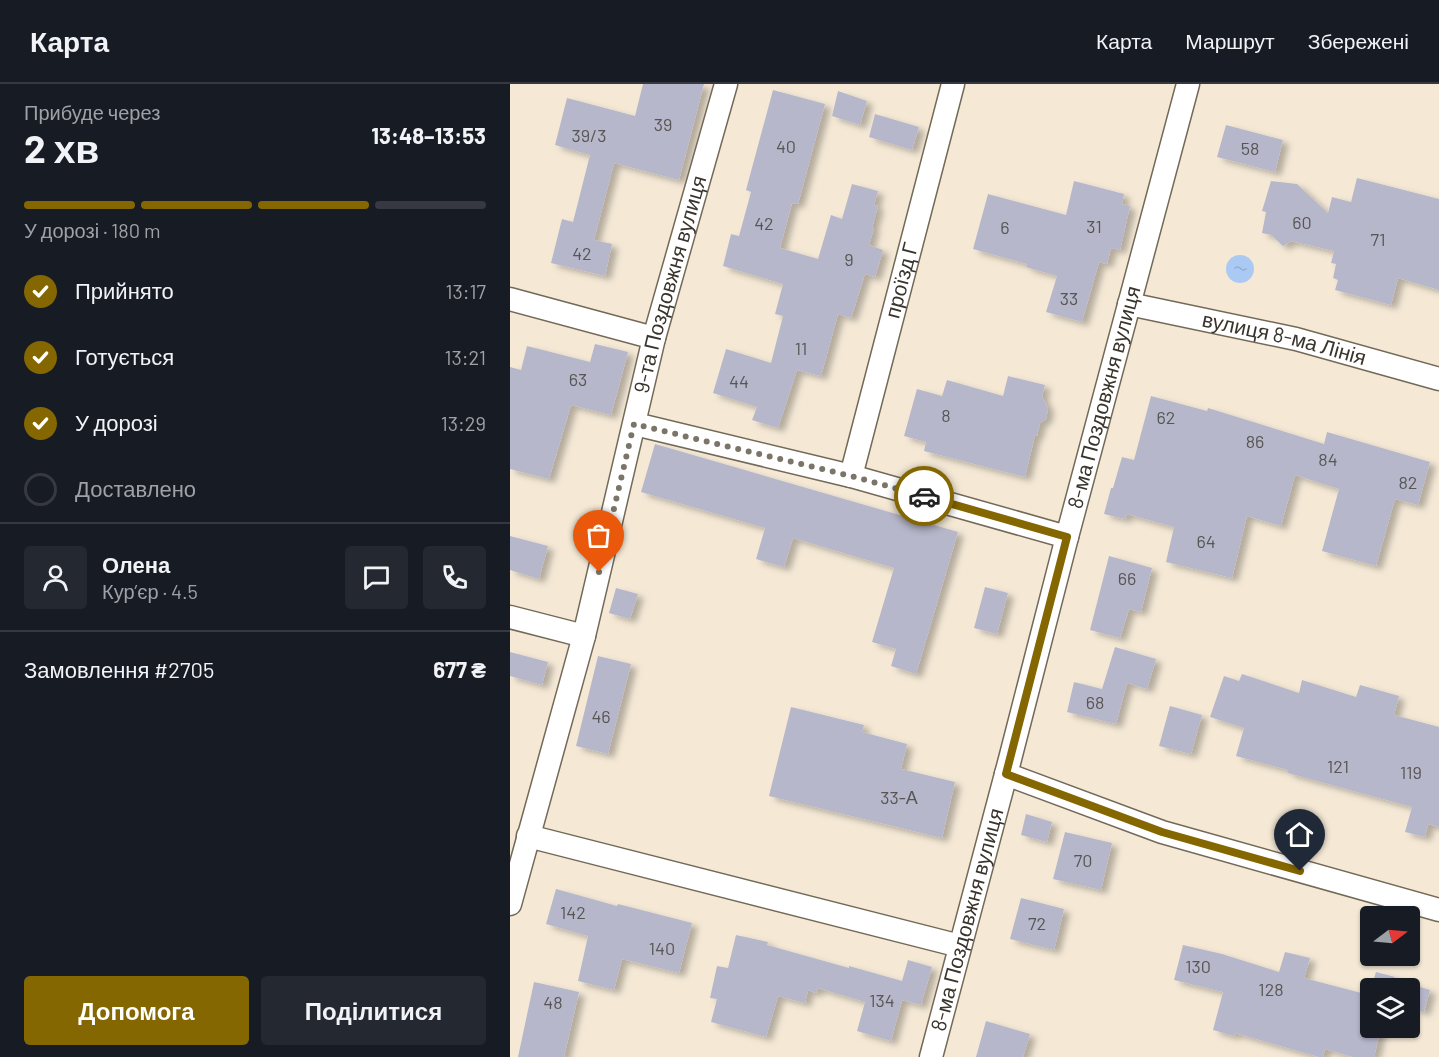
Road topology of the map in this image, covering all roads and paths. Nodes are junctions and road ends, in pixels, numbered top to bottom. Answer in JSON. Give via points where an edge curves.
{"nodes":[{"id":1,"x":726,"y":84,"type":"edge"},
{"id":2,"x":953,"y":84,"type":"edge"},
{"id":3,"x":1188,"y":84,"type":"edge"},
{"id":4,"x":510,"y":299,"type":"edge"},
{"id":5,"x":1129,"y":304,"type":"junction"},
{"id":6,"x":654,"y":338,"type":"junction"},
{"id":7,"x":1439,"y":379,"type":"edge"},
{"id":8,"x":634,"y":424,"type":"junction"},
{"id":9,"x":851,"y":476,"type":"junction"},
{"id":10,"x":1067,"y":537,"type":"junction"},
{"id":11,"x":510,"y":617,"type":"edge"},
{"id":12,"x":584,"y":636,"type":"junction"},
{"id":13,"x":1006,"y":774,"type":"junction"},
{"id":14,"x":528,"y":836,"type":"junction"},
{"id":15,"x":510,"y":904,"type":"edge"},
{"id":16,"x":1439,"y":910,"type":"edge"},
{"id":17,"x":960,"y":946,"type":"junction"},
{"id":18,"x":931,"y":1057,"type":"edge"}],
"edges":[{"from":1,"to":6,"type":"street","name":"9-та Поздовжня вулиця"},
{"from":2,"to":9,"type":"street","name":"проїзд Г"},
{"from":3,"to":5,"type":"street","name":"8-ма Поздовжня вулиця"},
{"from":4,"to":6,"type":"street"},
{"from":5,"to":7,"type":"street","name":"вулиця 8-ма Лінія","via":[[1296,339]]},
{"from":5,"to":10,"type":"street","name":"8-ма Поздовжня вулиця"},
{"from":6,"to":8,"type":"street","name":"9-та Поздовжня вулиця"},
{"from":8,"to":9,"type":"street"},
{"from":8,"to":12,"type":"street","name":"9-та Поздовжня вулиця"},
{"from":9,"to":10,"type":"street"},
{"from":10,"to":13,"type":"street","name":"8-ма Поздовжня вулиця"},
{"from":11,"to":12,"type":"street"},
{"from":12,"to":14,"type":"street","name":"9-та Поздовжня вулиця"},
{"from":13,"to":16,"type":"street","via":[[1162,832]]},
{"from":13,"to":17,"type":"street","name":"8-ма Поздовжня вулиця"},
{"from":14,"to":15,"type":"street","name":"9-та Поздовжня вулиця"},
{"from":14,"to":17,"type":"street"},
{"from":17,"to":18,"type":"street","name":"8-ма Поздовжня вулиця"}]}
